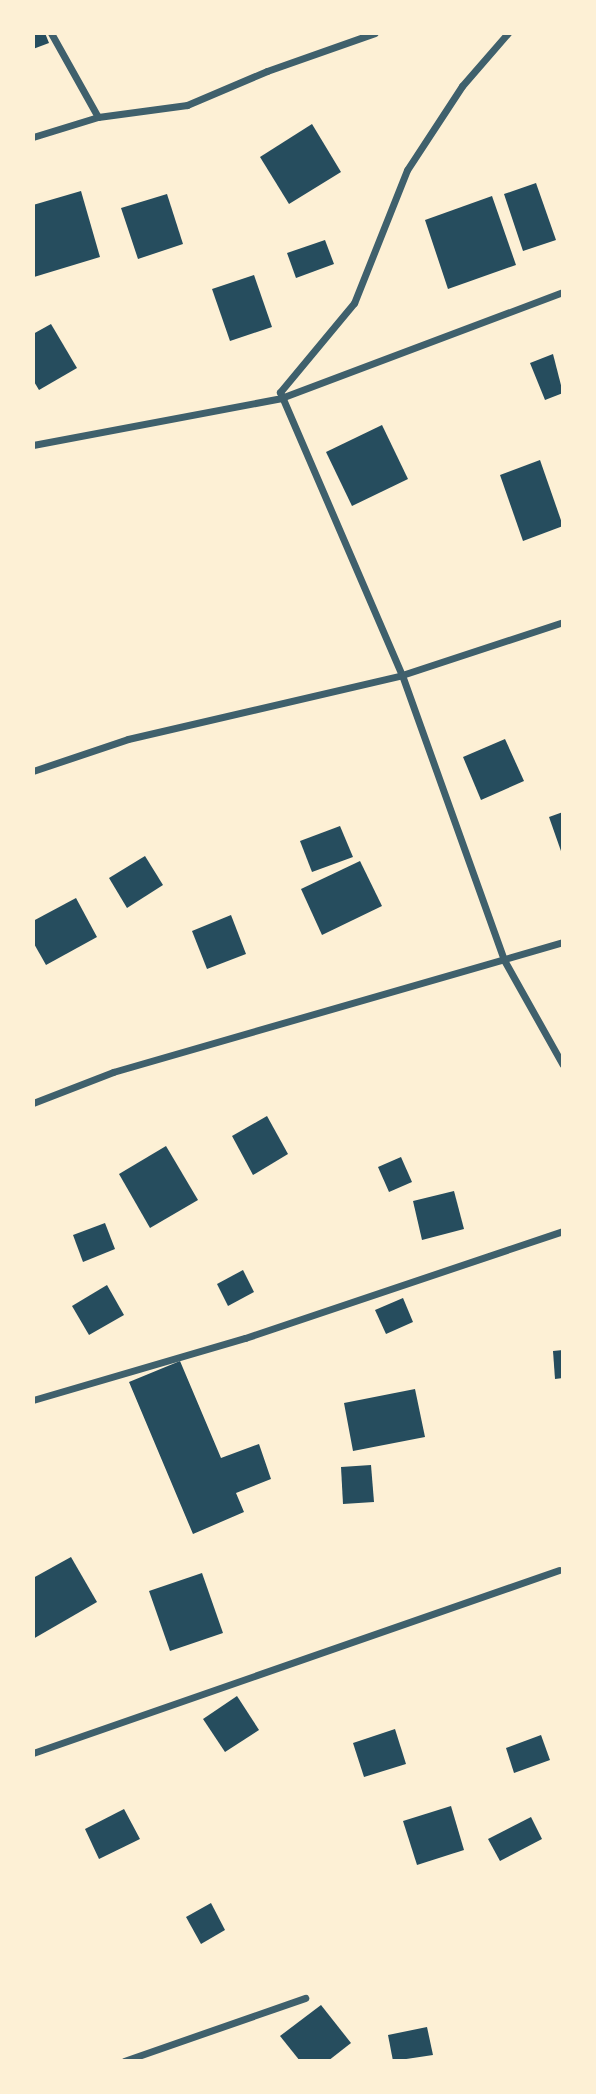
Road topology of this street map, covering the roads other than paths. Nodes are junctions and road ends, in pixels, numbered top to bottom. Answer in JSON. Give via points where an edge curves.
{"nodes":[{"id":1,"x":51,"y":33,"type":"edge"},
{"id":2,"x":375,"y":33,"type":"edge"},
{"id":3,"x":508,"y":33,"type":"edge"},
{"id":4,"x":97,"y":117,"type":"junction"},
{"id":5,"x":33,"y":137,"type":"edge"},
{"id":6,"x":563,"y":292,"type":"edge"},
{"id":7,"x":281,"y":398,"type":"junction"},
{"id":8,"x":33,"y":445,"type":"edge"},
{"id":9,"x":563,"y":622,"type":"edge"},
{"id":10,"x":402,"y":675,"type":"junction"},
{"id":11,"x":33,"y":771,"type":"edge"},
{"id":12,"x":563,"y":942,"type":"edge"},
{"id":13,"x":504,"y":960,"type":"junction"},
{"id":14,"x":563,"y":1065,"type":"edge"},
{"id":15,"x":33,"y":1103,"type":"edge"},
{"id":16,"x":563,"y":1231,"type":"edge"},
{"id":17,"x":33,"y":1400,"type":"edge"},
{"id":18,"x":559,"y":1570,"type":"dead end"},
{"id":19,"x":33,"y":1753,"type":"edge"},
{"id":20,"x":305,"y":1998,"type":"dead end"},
{"id":21,"x":124,"y":2061,"type":"edge"}],
"edges":[{"from":1,"to":4,"type":"street"},
{"from":2,"to":4,"type":"street","via":[[187,105]]},
{"from":3,"to":7,"type":"street","via":[[462,86],[417,153],[394,195],[354,303],[281,385]]},
{"from":4,"to":5,"type":"street"},
{"from":6,"to":7,"type":"street"},
{"from":7,"to":8,"type":"street"},
{"from":7,"to":10,"type":"street"},
{"from":9,"to":10,"type":"street"},
{"from":10,"to":11,"type":"street","via":[[128,739]]},
{"from":10,"to":13,"type":"street"},
{"from":12,"to":13,"type":"street"},
{"from":13,"to":14,"type":"street"},
{"from":13,"to":15,"type":"street","via":[[113,1072]]},
{"from":16,"to":17,"type":"street","via":[[258,1334]]},
{"from":18,"to":19,"type":"street"},
{"from":20,"to":21,"type":"street"}]}
